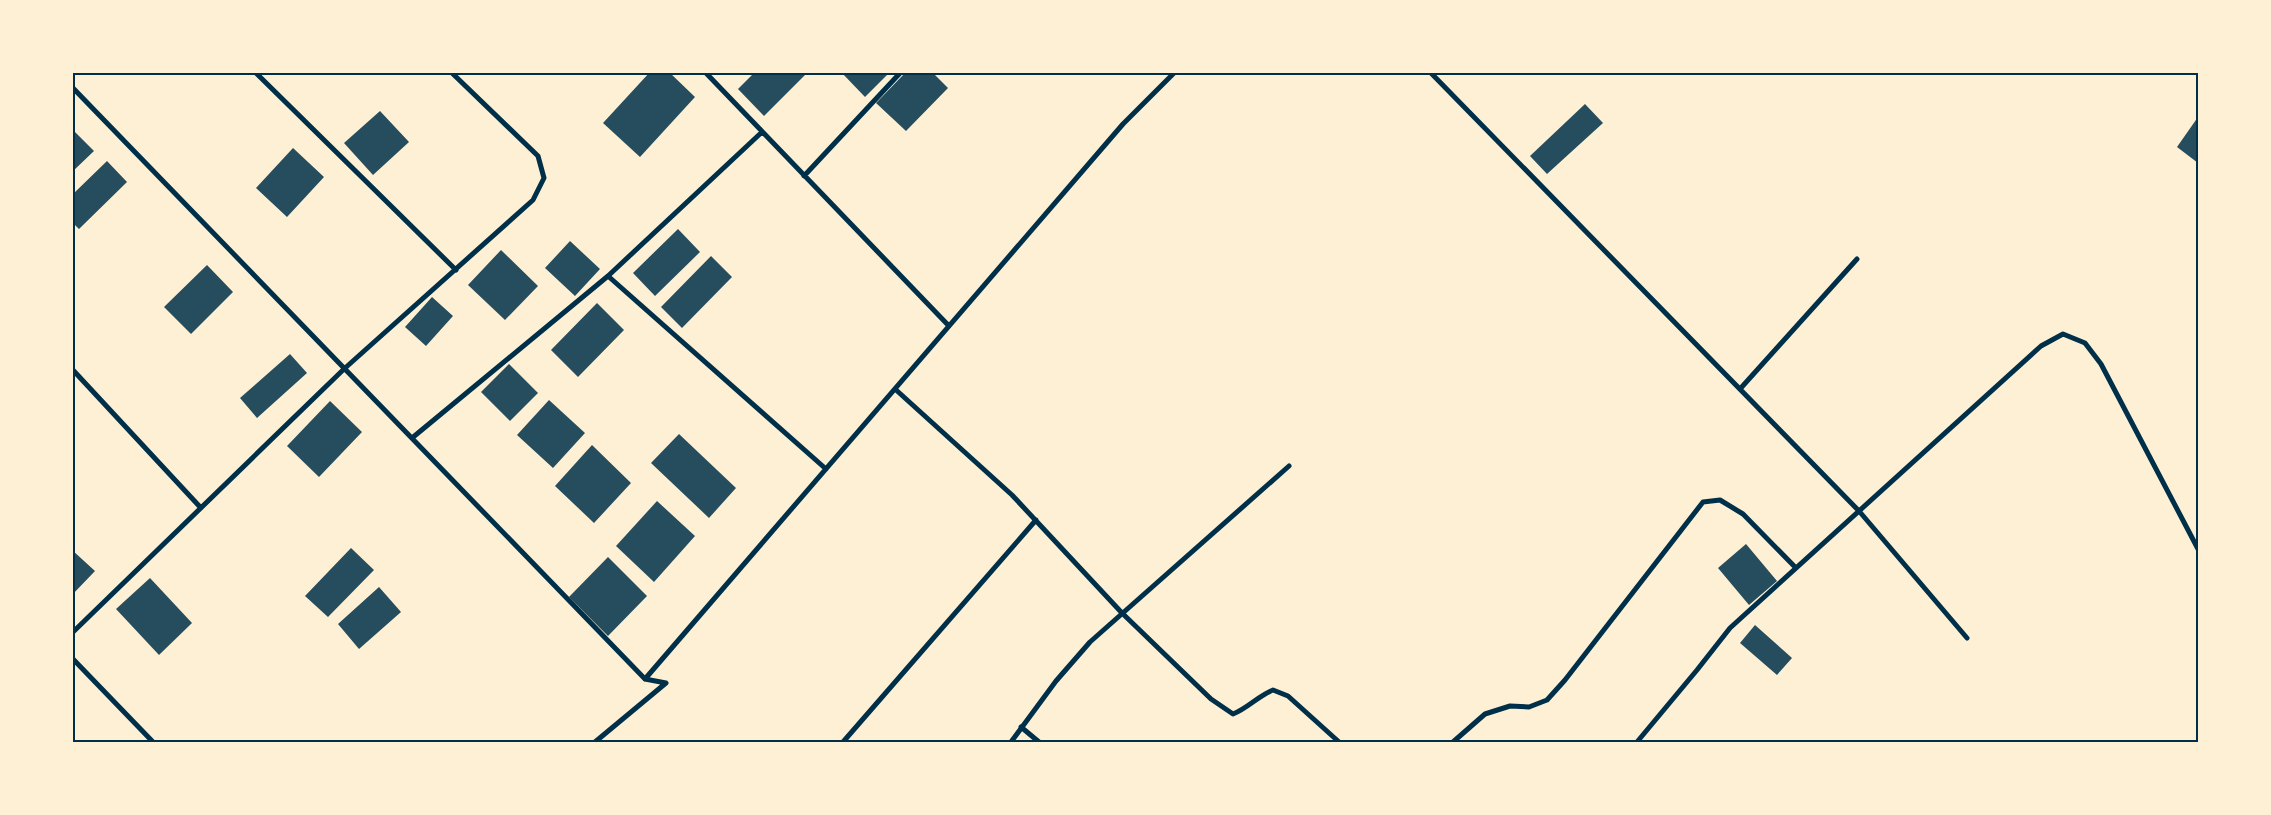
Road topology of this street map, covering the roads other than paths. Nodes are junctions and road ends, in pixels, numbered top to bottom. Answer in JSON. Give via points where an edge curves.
{"nodes":[{"id":1,"x":255,"y":72,"type":"edge"},
{"id":2,"x":451,"y":72,"type":"edge"},
{"id":3,"x":705,"y":72,"type":"edge"},
{"id":4,"x":901,"y":72,"type":"edge"},
{"id":5,"x":1175,"y":72,"type":"edge"},
{"id":6,"x":1430,"y":72,"type":"edge"},
{"id":7,"x":72,"y":87,"type":"edge"},
{"id":8,"x":762,"y":132,"type":"junction"},
{"id":9,"x":804,"y":176,"type":"junction"},
{"id":10,"x":1857,"y":259,"type":"dead end"},
{"id":11,"x":456,"y":270,"type":"junction"},
{"id":12,"x":608,"y":276,"type":"junction"},
{"id":13,"x":949,"y":326,"type":"junction"},
{"id":14,"x":72,"y":369,"type":"edge"},
{"id":15,"x":344,"y":369,"type":"junction"},
{"id":16,"x":895,"y":389,"type":"junction"},
{"id":17,"x":1740,"y":389,"type":"junction"},
{"id":18,"x":412,"y":438,"type":"junction"},
{"id":19,"x":1289,"y":466,"type":"dead end"},
{"id":20,"x":826,"y":469,"type":"junction"},
{"id":21,"x":201,"y":508,"type":"junction"},
{"id":22,"x":1859,"y":511,"type":"junction"},
{"id":23,"x":1036,"y":520,"type":"junction"},
{"id":24,"x":2198,"y":549,"type":"edge"},
{"id":25,"x":1796,"y":568,"type":"junction"},
{"id":26,"x":1122,"y":613,"type":"junction"},
{"id":27,"x":72,"y":633,"type":"edge"},
{"id":28,"x":1967,"y":638,"type":"dead end"},
{"id":29,"x":72,"y":658,"type":"edge"},
{"id":30,"x":645,"y":679,"type":"junction"},
{"id":31,"x":1021,"y":727,"type":"junction"},
{"id":32,"x":153,"y":742,"type":"edge"},
{"id":33,"x":595,"y":742,"type":"edge"},
{"id":34,"x":843,"y":742,"type":"edge"},
{"id":35,"x":1011,"y":742,"type":"edge"},
{"id":36,"x":1039,"y":742,"type":"edge"},
{"id":37,"x":1339,"y":742,"type":"edge"},
{"id":38,"x":1453,"y":742,"type":"edge"},
{"id":39,"x":1637,"y":742,"type":"edge"}],
"edges":[{"from":1,"to":11,"type":"street"},
{"from":2,"to":11,"type":"street","via":[[538,156],[544,178],[533,200]]},
{"from":3,"to":8,"type":"street"},
{"from":4,"to":9,"type":"street"},
{"from":5,"to":13,"type":"street","via":[[1123,124]]},
{"from":6,"to":17,"type":"street"},
{"from":7,"to":15,"type":"street"},
{"from":8,"to":9,"type":"street"},
{"from":8,"to":12,"type":"street"},
{"from":9,"to":13,"type":"street"},
{"from":10,"to":17,"type":"street"},
{"from":11,"to":15,"type":"street"},
{"from":12,"to":18,"type":"street"},
{"from":12,"to":20,"type":"street"},
{"from":13,"to":16,"type":"street"},
{"from":14,"to":21,"type":"street"},
{"from":15,"to":18,"type":"street"},
{"from":15,"to":21,"type":"street"},
{"from":16,"to":20,"type":"street"},
{"from":16,"to":23,"type":"street"},
{"from":17,"to":22,"type":"street"},
{"from":18,"to":30,"type":"street"},
{"from":19,"to":26,"type":"street"},
{"from":20,"to":30,"type":"street"},
{"from":21,"to":27,"type":"street"},
{"from":22,"to":24,"type":"street","via":[[2041,346],[2063,334],[2085,343],[2101,364]]},
{"from":22,"to":25,"type":"street"},
{"from":22,"to":28,"type":"street"},
{"from":23,"to":26,"type":"street"},
{"from":23,"to":34,"type":"street"},
{"from":25,"to":38,"type":"street","via":[[1743,514],[1720,500],[1703,502],[1566,680],[1547,700],[1529,707],[1510,706],[1485,714]]},
{"from":25,"to":39,"type":"street","via":[[1730,628]]},
{"from":26,"to":31,"type":"street","via":[[1090,642]]},
{"from":26,"to":37,"type":"street","via":[[1211,699],[1233,714],[1273,690],[1288,696]]},
{"from":29,"to":32,"type":"street"},
{"from":30,"to":33,"type":"street","via":[[666,683]]},
{"from":31,"to":35,"type":"street"},
{"from":31,"to":36,"type":"street"}]}
